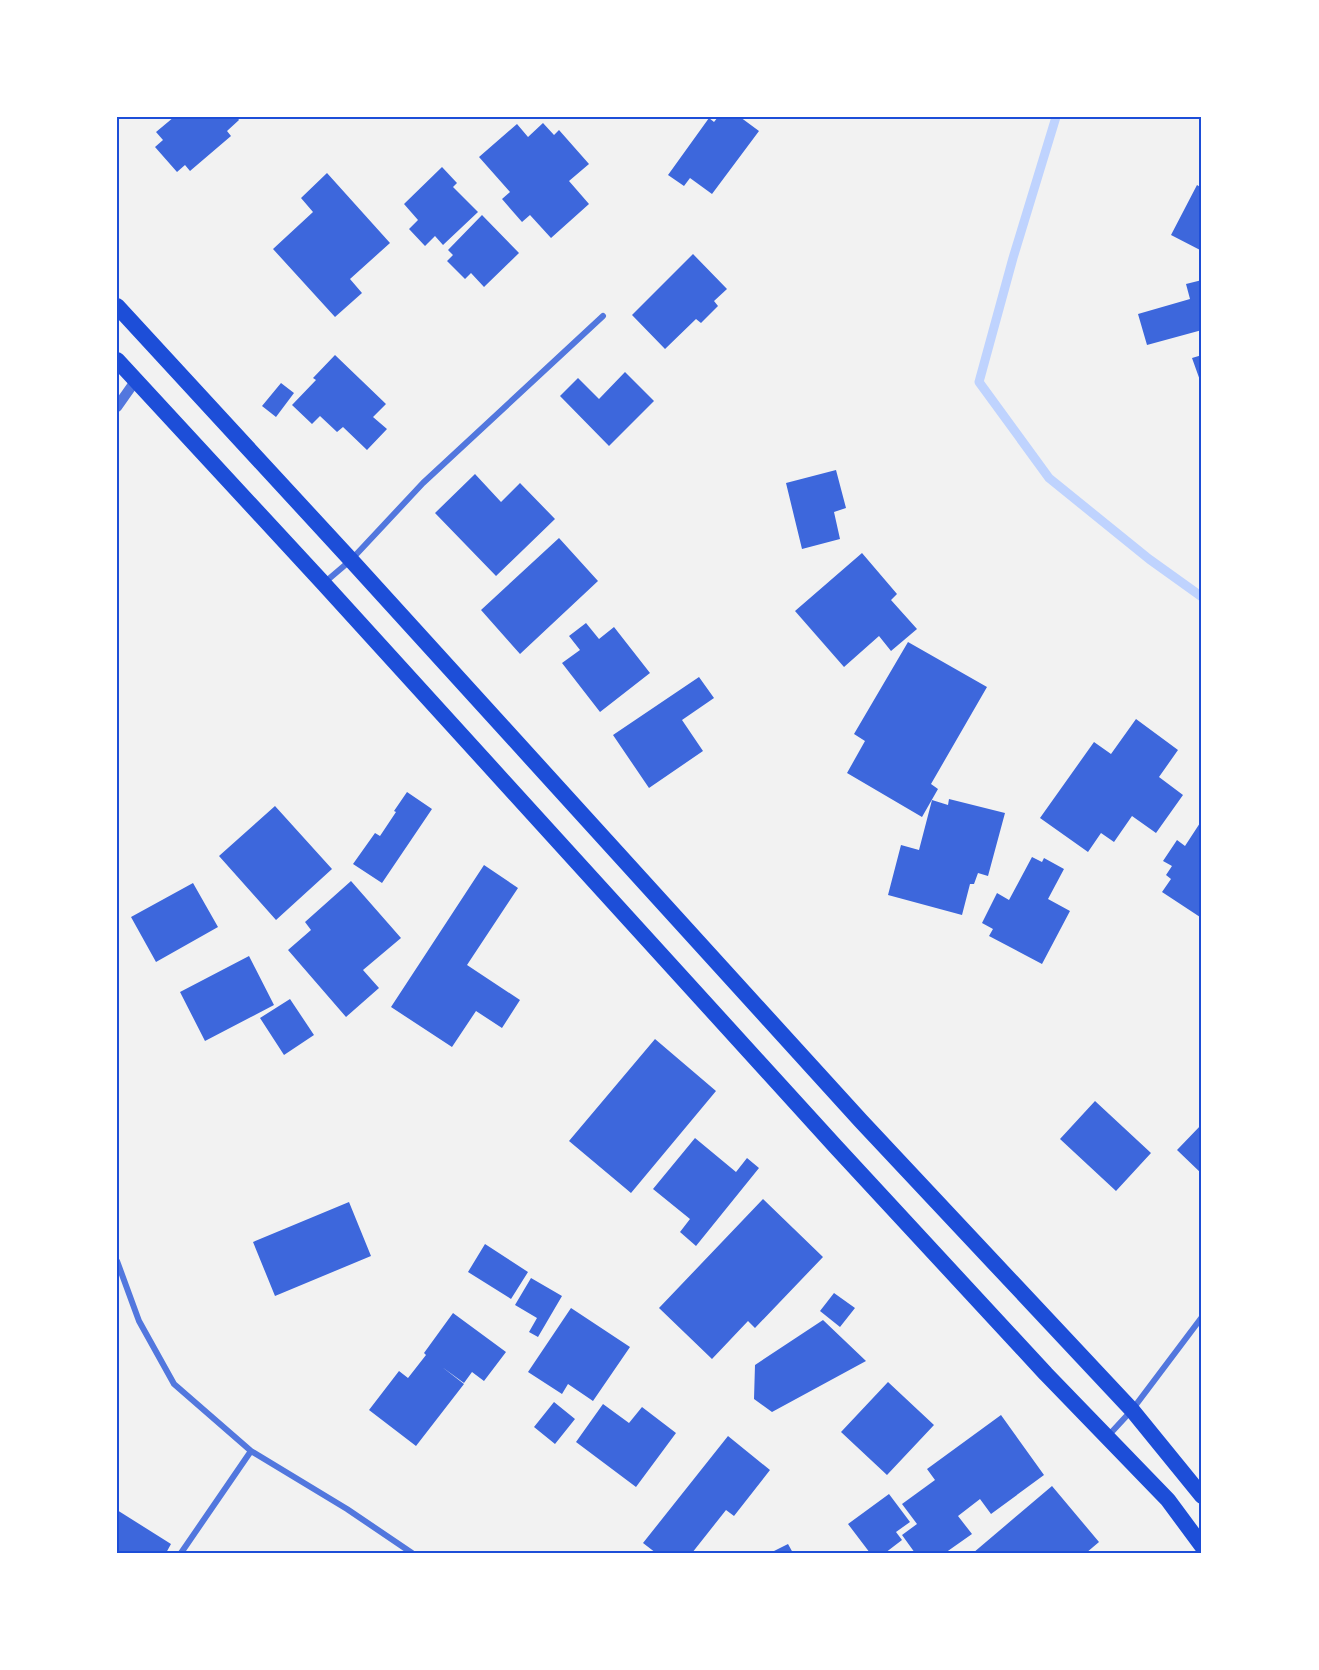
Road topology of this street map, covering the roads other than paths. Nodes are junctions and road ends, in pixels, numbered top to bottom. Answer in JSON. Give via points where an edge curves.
{"nodes":[{"id":1,"x":117,"y":306,"type":"edge"},
{"id":2,"x":603,"y":316,"type":"dead end"},
{"id":3,"x":117,"y":360,"type":"edge"},
{"id":4,"x":136,"y":380,"type":"junction"},
{"id":5,"x":117,"y":407,"type":"edge"},
{"id":6,"x":351,"y":560,"type":"junction"},
{"id":7,"x":324,"y":584,"type":"junction"},
{"id":8,"x":117,"y":1261,"type":"edge"},
{"id":9,"x":1202,"y":1317,"type":"edge"},
{"id":10,"x":1132,"y":1410,"type":"junction"},
{"id":11,"x":1107,"y":1437,"type":"junction"},
{"id":12,"x":251,"y":1451,"type":"junction"},
{"id":13,"x":1202,"y":1496,"type":"edge"},
{"id":14,"x":1202,"y":1546,"type":"edge"},
{"id":15,"x":181,"y":1553,"type":"edge"},
{"id":16,"x":412,"y":1553,"type":"edge"}],
"edges":[{"from":1,"to":6,"type":"highway"},
{"from":2,"to":6,"type":"street","via":[[423,483]]},
{"from":3,"to":4,"type":"highway"},
{"from":4,"to":5,"type":"street"},
{"from":4,"to":7,"type":"highway"},
{"from":6,"to":7,"type":"street"},
{"from":6,"to":10,"type":"highway","via":[[861,1121]]},
{"from":7,"to":11,"type":"highway","via":[[836,1147]]},
{"from":8,"to":12,"type":"street","via":[[139,1321],[174,1384]]},
{"from":9,"to":10,"type":"street"},
{"from":10,"to":11,"type":"street"},
{"from":10,"to":13,"type":"highway"},
{"from":11,"to":14,"type":"highway","via":[[1168,1500]]},
{"from":12,"to":15,"type":"street"},
{"from":12,"to":16,"type":"street"}]}
